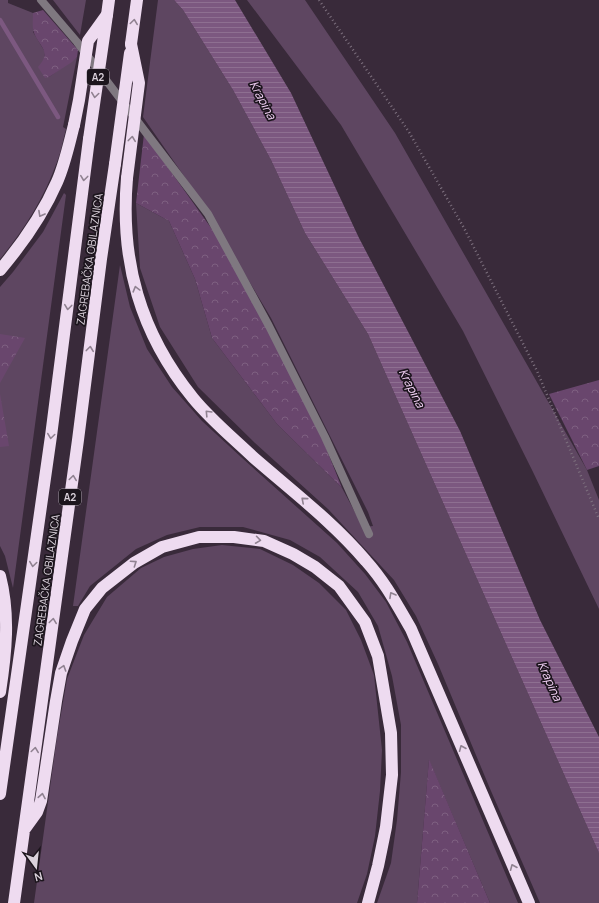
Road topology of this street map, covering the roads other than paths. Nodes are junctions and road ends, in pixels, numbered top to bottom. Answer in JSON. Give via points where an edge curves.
{"nodes":[{"id":1,"x":41,"y":0,"type":"edge"},
{"id":2,"x":109,"y":0,"type":"edge"},
{"id":3,"x":137,"y":0,"type":"edge"},
{"id":4,"x":107,"y":15,"type":"junction"},
{"id":5,"x":131,"y":44,"type":"junction"},
{"id":6,"x":0,"y":270,"type":"edge"},
{"id":7,"x":369,"y":534,"type":"dead end"},
{"id":8,"x":0,"y":576,"type":"edge"},
{"id":9,"x":0,"y":692,"type":"edge"},
{"id":10,"x":0,"y":794,"type":"edge"},
{"id":11,"x":24,"y":830,"type":"junction"},
{"id":12,"x":14,"y":903,"type":"edge"},
{"id":13,"x":368,"y":903,"type":"edge"},
{"id":14,"x":529,"y":903,"type":"edge"}],
"edges":[{"from":1,"to":7,"type":"lane","via":[[77,42],[208,214],[269,326]]},
{"from":2,"to":4,"type":"highway","number":"A2"},
{"from":5,"to":3,"type":"highway","number":"A2","one_way":true},
{"from":4,"to":6,"type":"highway","one_way":true,"bridge":true,"via":[[88,41],[74,125],[58,181],[39,218]]},
{"from":4,"to":10,"type":"highway","name":"ZAGREBAČKA OBILAZNICA","number":"A2","one_way":true,"bridge":true},
{"from":11,"to":5,"type":"highway","name":"ZAGREBAČKA OBILAZNICA","number":"A2","one_way":true,"bridge":true},
{"from":14,"to":5,"type":"highway","one_way":true,"bridge":true,"via":[[411,629],[388,589],[339,532],[253,456],[194,399],[160,351],[148,326],[136,292],[126,237],[127,178],[139,83]]},
{"from":8,"to":9,"type":"highway","via":[[7,632]]},
{"from":11,"to":12,"type":"highway","name":"ZAGREBAČKA OBILAZNICA","number":"A2"},
{"from":11,"to":13,"type":"highway","one_way":true,"via":[[42,801],[61,673],[85,609],[102,588],[134,563],[162,547],[199,537],[234,537],[264,541],[315,567],[339,586],[365,622],[378,656],[391,733],[392,775],[386,826]]}]}
